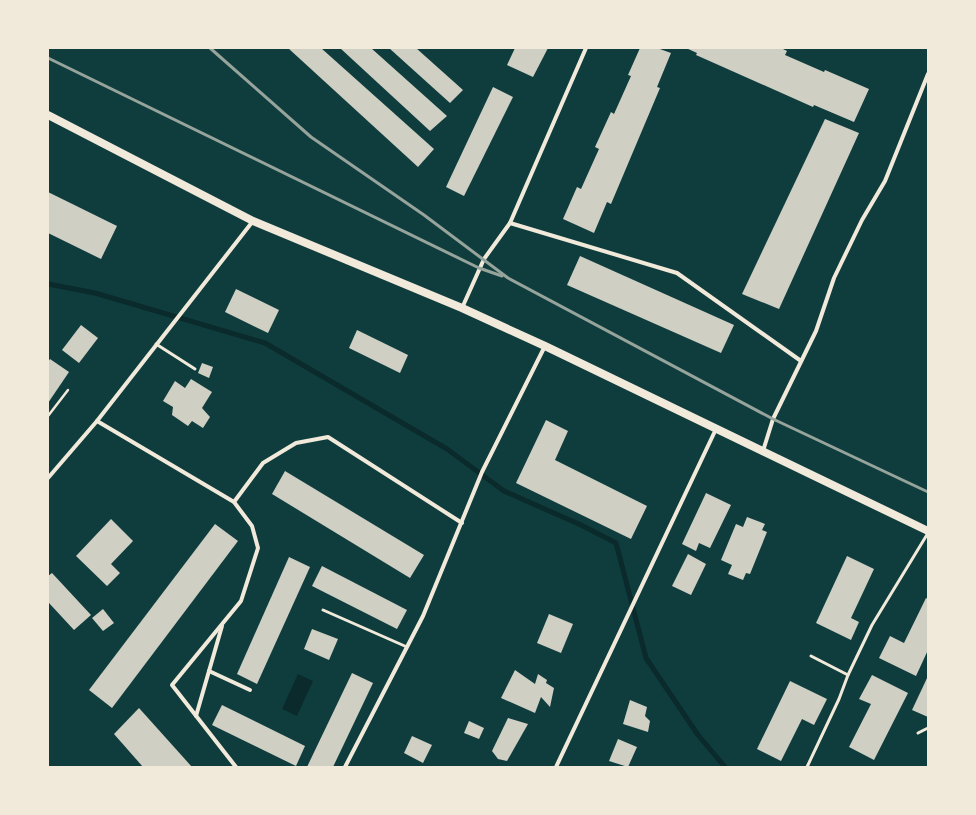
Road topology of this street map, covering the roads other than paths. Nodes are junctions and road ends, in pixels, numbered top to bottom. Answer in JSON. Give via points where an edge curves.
{"nodes":[{"id":1,"x":586,"y":48,"type":"edge"},
{"id":2,"x":928,"y":74,"type":"edge"},
{"id":3,"x":48,"y":115,"type":"edge"},
{"id":4,"x":254,"y":221,"type":"junction"},
{"id":5,"x":510,"y":223,"type":"junction"},
{"id":6,"x":462,"y":308,"type":"junction"},
{"id":7,"x":156,"y":344,"type":"junction"},
{"id":8,"x":545,"y":346,"type":"junction"},
{"id":9,"x":801,"y":361,"type":"junction"},
{"id":10,"x":195,"y":369,"type":"dead end"},
{"id":11,"x":96,"y":422,"type":"junction"},
{"id":12,"x":716,"y":429,"type":"junction"},
{"id":13,"x":763,"y":450,"type":"junction"},
{"id":14,"x":48,"y":478,"type":"edge"},
{"id":15,"x":234,"y":502,"type":"junction"},
{"id":16,"x":462,"y":523,"type":"junction"},
{"id":17,"x":928,"y":532,"type":"edge"},
{"id":18,"x":323,"y":610,"type":"dead end"},
{"id":19,"x":223,"y":623,"type":"junction"},
{"id":20,"x":407,"y":647,"type":"junction"},
{"id":21,"x":811,"y":656,"type":"dead end"},
{"id":22,"x":209,"y":671,"type":"junction"},
{"id":23,"x":848,"y":675,"type":"junction"},
{"id":24,"x":250,"y":690,"type":"dead end"},
{"id":25,"x":196,"y":716,"type":"junction"},
{"id":26,"x":928,"y":728,"type":"edge"},
{"id":27,"x":918,"y":734,"type":"dead end"},
{"id":28,"x":236,"y":767,"type":"edge"},
{"id":29,"x":345,"y":767,"type":"edge"},
{"id":30,"x":556,"y":767,"type":"edge"},
{"id":31,"x":807,"y":767,"type":"edge"}],
"edges":[{"from":1,"to":5,"type":"street"},
{"from":2,"to":9,"type":"street","via":[[885,181],[862,220],[834,278],[816,331]]},
{"from":3,"to":4,"type":"main road"},
{"from":4,"to":6,"type":"main road"},
{"from":4,"to":7,"type":"street"},
{"from":5,"to":6,"type":"street","via":[[484,259]]},
{"from":5,"to":9,"type":"street","via":[[677,273]]},
{"from":6,"to":8,"type":"main road"},
{"from":7,"to":10,"type":"lane"},
{"from":7,"to":11,"type":"street"},
{"from":8,"to":12,"type":"main road"},
{"from":8,"to":16,"type":"street","via":[[482,472]]},
{"from":9,"to":13,"type":"street","via":[[773,419]]},
{"from":11,"to":14,"type":"street"},
{"from":11,"to":15,"type":"street"},
{"from":12,"to":13,"type":"main road"},
{"from":12,"to":30,"type":"street"},
{"from":13,"to":17,"type":"main road"},
{"from":15,"to":16,"type":"street","via":[[263,463],[296,443],[328,437]]},
{"from":15,"to":19,"type":"street","via":[[252,526],[258,548],[241,601]]},
{"from":16,"to":20,"type":"street"},
{"from":17,"to":23,"type":"lane","via":[[872,625]]},
{"from":18,"to":20,"type":"lane"},
{"from":19,"to":22,"type":"street"},
{"from":19,"to":25,"type":"street","via":[[172,685]]},
{"from":20,"to":29,"type":"street"},
{"from":21,"to":23,"type":"lane"},
{"from":22,"to":24,"type":"street"},
{"from":22,"to":25,"type":"street"},
{"from":23,"to":31,"type":"lane"},
{"from":25,"to":28,"type":"street"},
{"from":26,"to":27,"type":"lane"}]}
